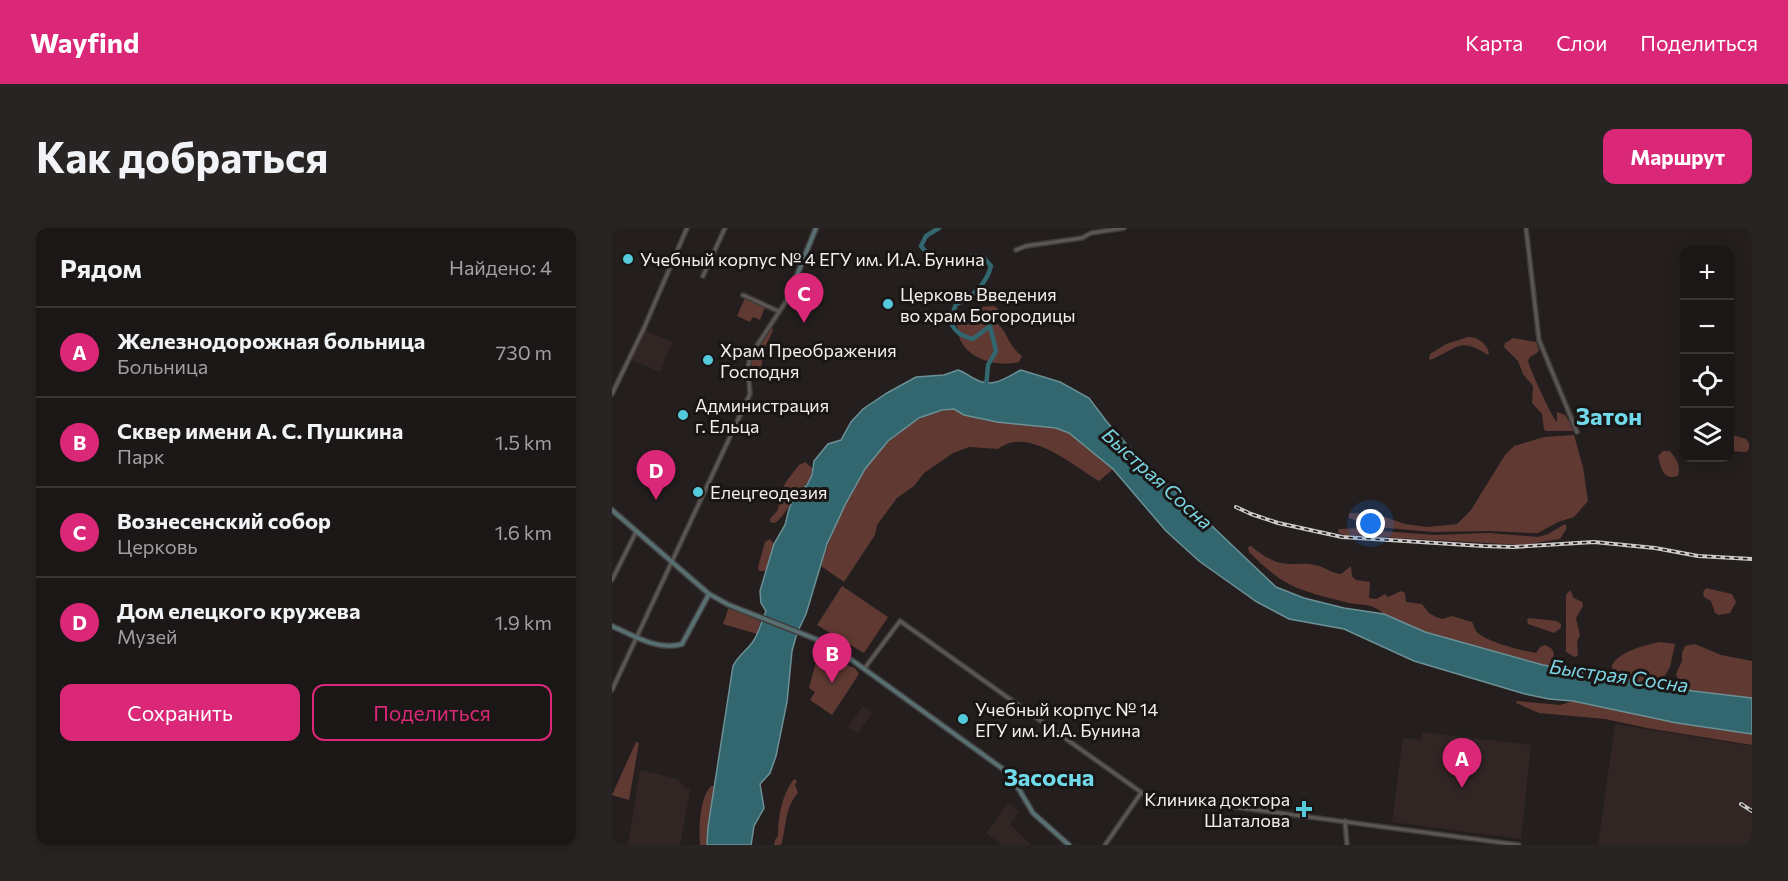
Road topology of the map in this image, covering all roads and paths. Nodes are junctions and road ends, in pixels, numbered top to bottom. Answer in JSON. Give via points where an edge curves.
{"nodes":[{"id":1,"x":687,"y":228,"type":"edge"},
{"id":2,"x":725,"y":228,"type":"edge"},
{"id":3,"x":816,"y":228,"type":"edge"},
{"id":4,"x":1124,"y":228,"type":"edge"},
{"id":5,"x":1526,"y":228,"type":"edge"},
{"id":6,"x":1016,"y":250,"type":"dead end"},
{"id":7,"x":703,"y":276,"type":"dead end"},
{"id":8,"x":743,"y":295,"type":"dead end"},
{"id":9,"x":787,"y":300,"type":"joint"},
{"id":10,"x":778,"y":311,"type":"junction"},
{"id":11,"x":614,"y":384,"type":"edge"},
{"id":12,"x":612,"y":394,"type":"edge"},
{"id":13,"x":1577,"y":432,"type":"dead end"},
{"id":14,"x":612,"y":510,"type":"edge"},
{"id":15,"x":636,"y":532,"type":"junction"},
{"id":16,"x":672,"y":562,"type":"junction"},
{"id":17,"x":612,"y":580,"type":"edge"},
{"id":18,"x":709,"y":594,"type":"junction"},
{"id":19,"x":612,"y":626,"type":"edge"},
{"id":20,"x":637,"y":637,"type":"junction"},
{"id":21,"x":864,"y":669,"type":"junction"},
{"id":22,"x":612,"y":690,"type":"edge"},
{"id":23,"x":1142,"y":793,"type":"junction"},
{"id":24,"x":1345,"y":820,"type":"junction"},
{"id":25,"x":1069,"y":845,"type":"edge"},
{"id":26,"x":1105,"y":845,"type":"edge"},
{"id":27,"x":1347,"y":845,"type":"edge"},
{"id":28,"x":1520,"y":845,"type":"edge"}],
"edges":[{"from":1,"to":11,"type":"street","via":[[649,317]]},
{"from":2,"to":7,"type":"street"},
{"from":3,"to":9,"type":"main road"},
{"from":4,"to":6,"type":"street"},
{"from":5,"to":13,"type":"street","via":[[1539,340]]},
{"from":8,"to":10,"type":"street"},
{"from":9,"to":10,"type":"street"},
{"from":10,"to":16,"type":"street","via":[[750,356],[750,394]]},
{"from":11,"to":12,"type":"street"},
{"from":14,"to":15,"type":"main road"},
{"from":15,"to":16,"type":"main road"},
{"from":15,"to":17,"type":"street"},
{"from":16,"to":18,"type":"main road"},
{"from":16,"to":20,"type":"street"},
{"from":18,"to":20,"type":"main road","via":[[682,644],[671,648]]},
{"from":18,"to":21,"type":"main road","via":[[816,638]]},
{"from":19,"to":20,"type":"main road"},
{"from":20,"to":22,"type":"street"},
{"from":21,"to":23,"type":"street","via":[[900,621]]},
{"from":21,"to":25,"type":"main road","via":[[1008,772],[1033,813]]},
{"from":23,"to":24,"type":"street"},
{"from":23,"to":26,"type":"street"},
{"from":24,"to":27,"type":"street"},
{"from":24,"to":28,"type":"street"}]}
